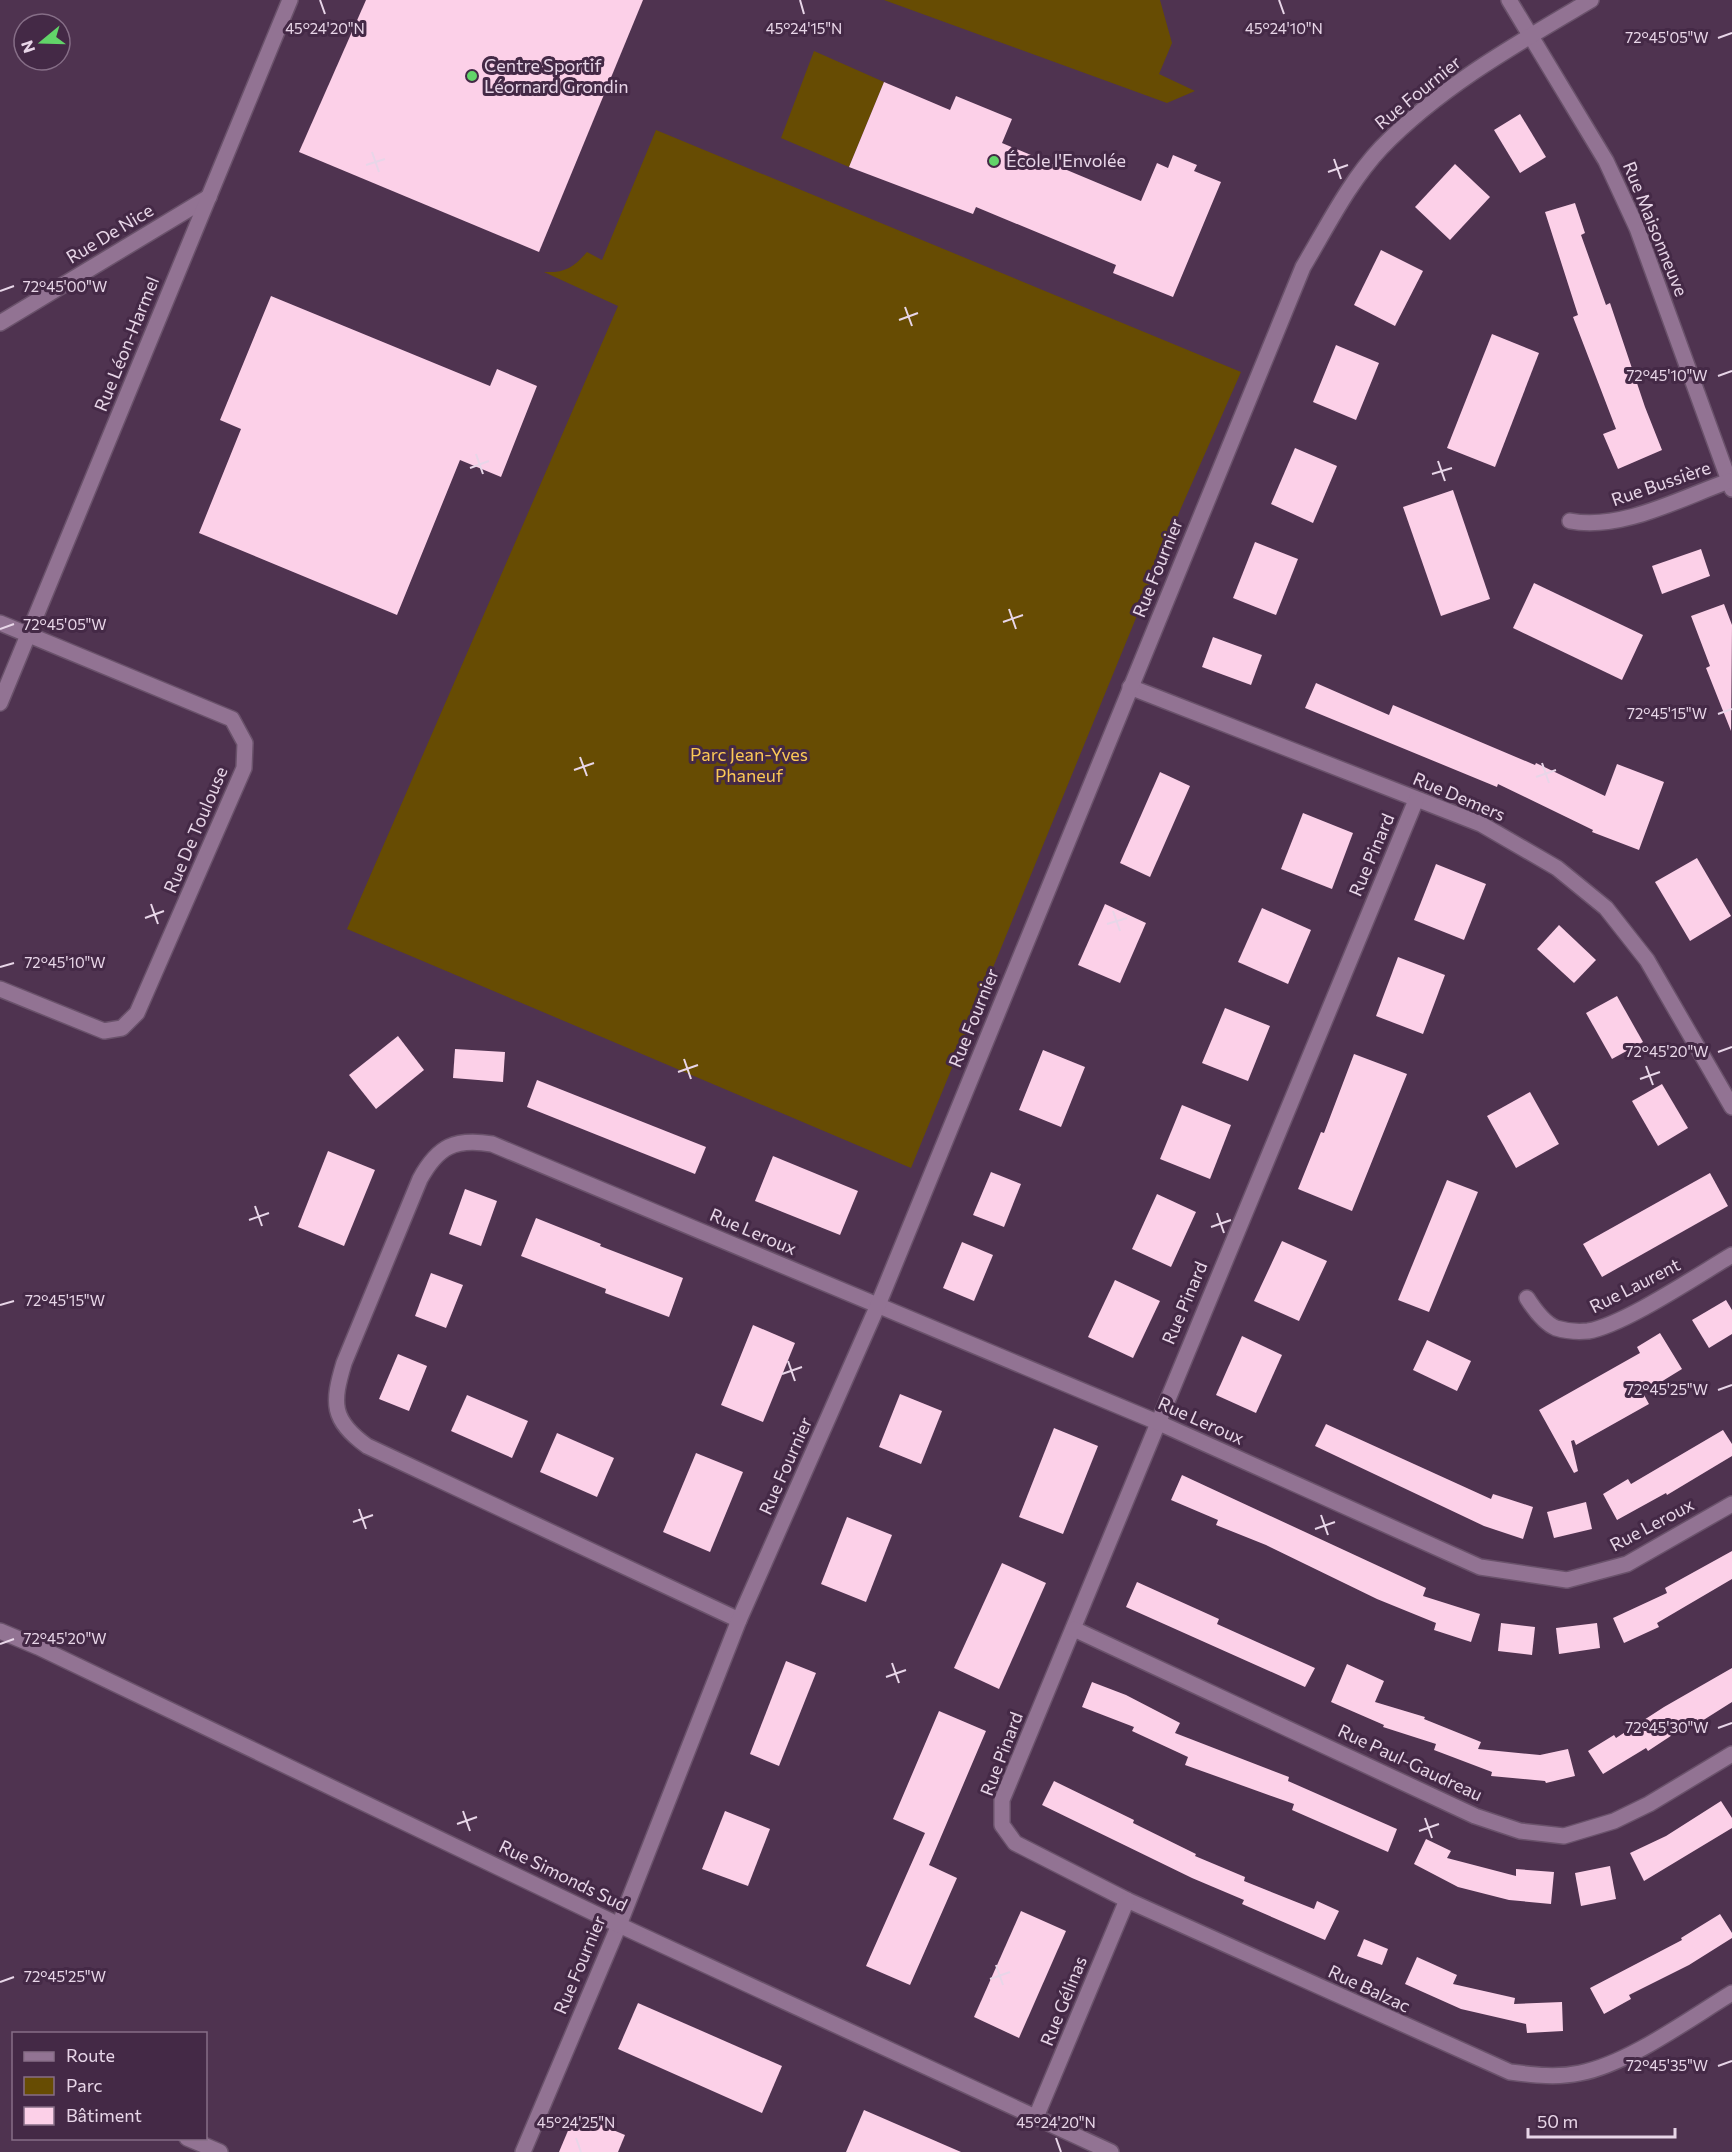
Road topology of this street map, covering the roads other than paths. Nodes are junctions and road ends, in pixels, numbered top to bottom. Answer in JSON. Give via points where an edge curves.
{"nodes":[{"id":1,"x":290,"y":0,"type":"edge"},
{"id":2,"x":1509,"y":0,"type":"edge"},
{"id":3,"x":1591,"y":0,"type":"edge"},
{"id":4,"x":1529,"y":36,"type":"junction"},
{"id":5,"x":209,"y":197,"type":"junction"},
{"id":6,"x":0,"y":323,"type":"edge"},
{"id":7,"x":1731,"y":485,"type":"edge"},
{"id":8,"x":1570,"y":521,"type":"dead end"},
{"id":9,"x":0,"y":623,"type":"edge"},
{"id":10,"x":28,"y":635,"type":"junction"},
{"id":11,"x":1130,"y":687,"type":"junction"},
{"id":12,"x":0,"y":703,"type":"edge"},
{"id":13,"x":1416,"y":800,"type":"junction"},
{"id":14,"x":0,"y":989,"type":"edge"},
{"id":15,"x":1732,"y":1107,"type":"edge"},
{"id":16,"x":1732,"y":1255,"type":"edge"},
{"id":17,"x":1527,"y":1299,"type":"dead end"},
{"id":18,"x":878,"y":1305,"type":"junction"},
{"id":19,"x":1157,"y":1422,"type":"junction"},
{"id":20,"x":1732,"y":1504,"type":"edge"},
{"id":21,"x":739,"y":1620,"type":"junction"},
{"id":22,"x":1074,"y":1629,"type":"junction"},
{"id":23,"x":0,"y":1631,"type":"edge"},
{"id":24,"x":1732,"y":1754,"type":"edge"},
{"id":25,"x":1002,"y":1825,"type":"joint"},
{"id":26,"x":1127,"y":1900,"type":"junction"},
{"id":27,"x":619,"y":1924,"type":"junction"},
{"id":28,"x":1732,"y":1993,"type":"edge"},
{"id":29,"x":1036,"y":2117,"type":"junction"},
{"id":30,"x":190,"y":2140,"type":"edge"},
{"id":31,"x":220,"y":2152,"type":"edge"},
{"id":32,"x":523,"y":2152,"type":"edge"},
{"id":33,"x":1111,"y":2152,"type":"edge"}],
"edges":[{"from":1,"to":5,"type":"street","name":"Rue Léon-Harmel"},
{"from":2,"to":4,"type":"street","name":"Rue Maisonneuve"},
{"from":3,"to":4,"type":"street","name":"Rue Fournier"},
{"from":4,"to":7,"type":"street","name":"Rue Maisonneuve","via":[[1606,161],[1637,228]]},
{"from":4,"to":11,"type":"street","name":"Rue Fournier","via":[[1429,104],[1381,148],[1346,194],[1303,267]]},
{"from":5,"to":6,"type":"street","name":"Rue De Nice"},
{"from":5,"to":10,"type":"street","name":"Rue Léon-Harmel"},
{"from":7,"to":8,"type":"street","name":"Rue Bussière","via":[[1601,524]]},
{"from":9,"to":10,"type":"street","name":"Rue De Toulouse"},
{"from":10,"to":12,"type":"street","name":"Rue Léon-Harmel"},
{"from":10,"to":14,"type":"street","name":"Rue De Toulouse","via":[[232,719],[245,743],[244,768],[137,1013],[122,1028],[104,1031]]},
{"from":11,"to":13,"type":"street","name":"Rue Demers"},
{"from":11,"to":18,"type":"street","name":"Rue Fournier"},
{"from":13,"to":15,"type":"street","name":"Rue Demers","via":[[1481,824],[1557,868],[1606,908],[1647,960]]},
{"from":13,"to":19,"type":"street","name":"Rue Pinard"},
{"from":16,"to":17,"type":"street","name":"Rue Laurent","via":[[1631,1313],[1589,1331],[1554,1327]]},
{"from":18,"to":19,"type":"street","name":"Rue Leroux"},
{"from":18,"to":21,"type":"street","name":"Rue Fournier"},
{"from":18,"to":21,"type":"street","name":"Rue Leroux","via":[[492,1144],[471,1140],[452,1144],[432,1158],[420,1179],[335,1393],[337,1412],[348,1432],[367,1446]]},
{"from":19,"to":20,"type":"street","name":"Rue Leroux","via":[[1480,1567],[1567,1580],[1627,1564]]},
{"from":19,"to":22,"type":"street","name":"Rue Pinard"},
{"from":21,"to":27,"type":"street","name":"Rue Fournier"},
{"from":22,"to":24,"type":"street","name":"Rue Paul-Gaudreau","via":[[1475,1816],[1520,1831],[1564,1836],[1614,1821]]},
{"from":22,"to":25,"type":"street","name":"Rue Pinard","via":[[1002,1800]]},
{"from":23,"to":27,"type":"street","name":"Rue Simonds Sud"},
{"from":25,"to":26,"type":"street","name":"Rue Balzac","via":[[1015,1843]]},
{"from":26,"to":28,"type":"street","name":"Rue Balzac","via":[[1510,2072],[1546,2077],[1581,2073],[1648,2044]]},
{"from":26,"to":29,"type":"street","name":"Rue Gélinas"},
{"from":27,"to":29,"type":"street","name":"Rue Simonds Sud"},
{"from":27,"to":32,"type":"street","name":"Rue Fournier"},
{"from":29,"to":33,"type":"street","name":"Rue Simonds Sud"},
{"from":30,"to":31,"type":"street"}]}
